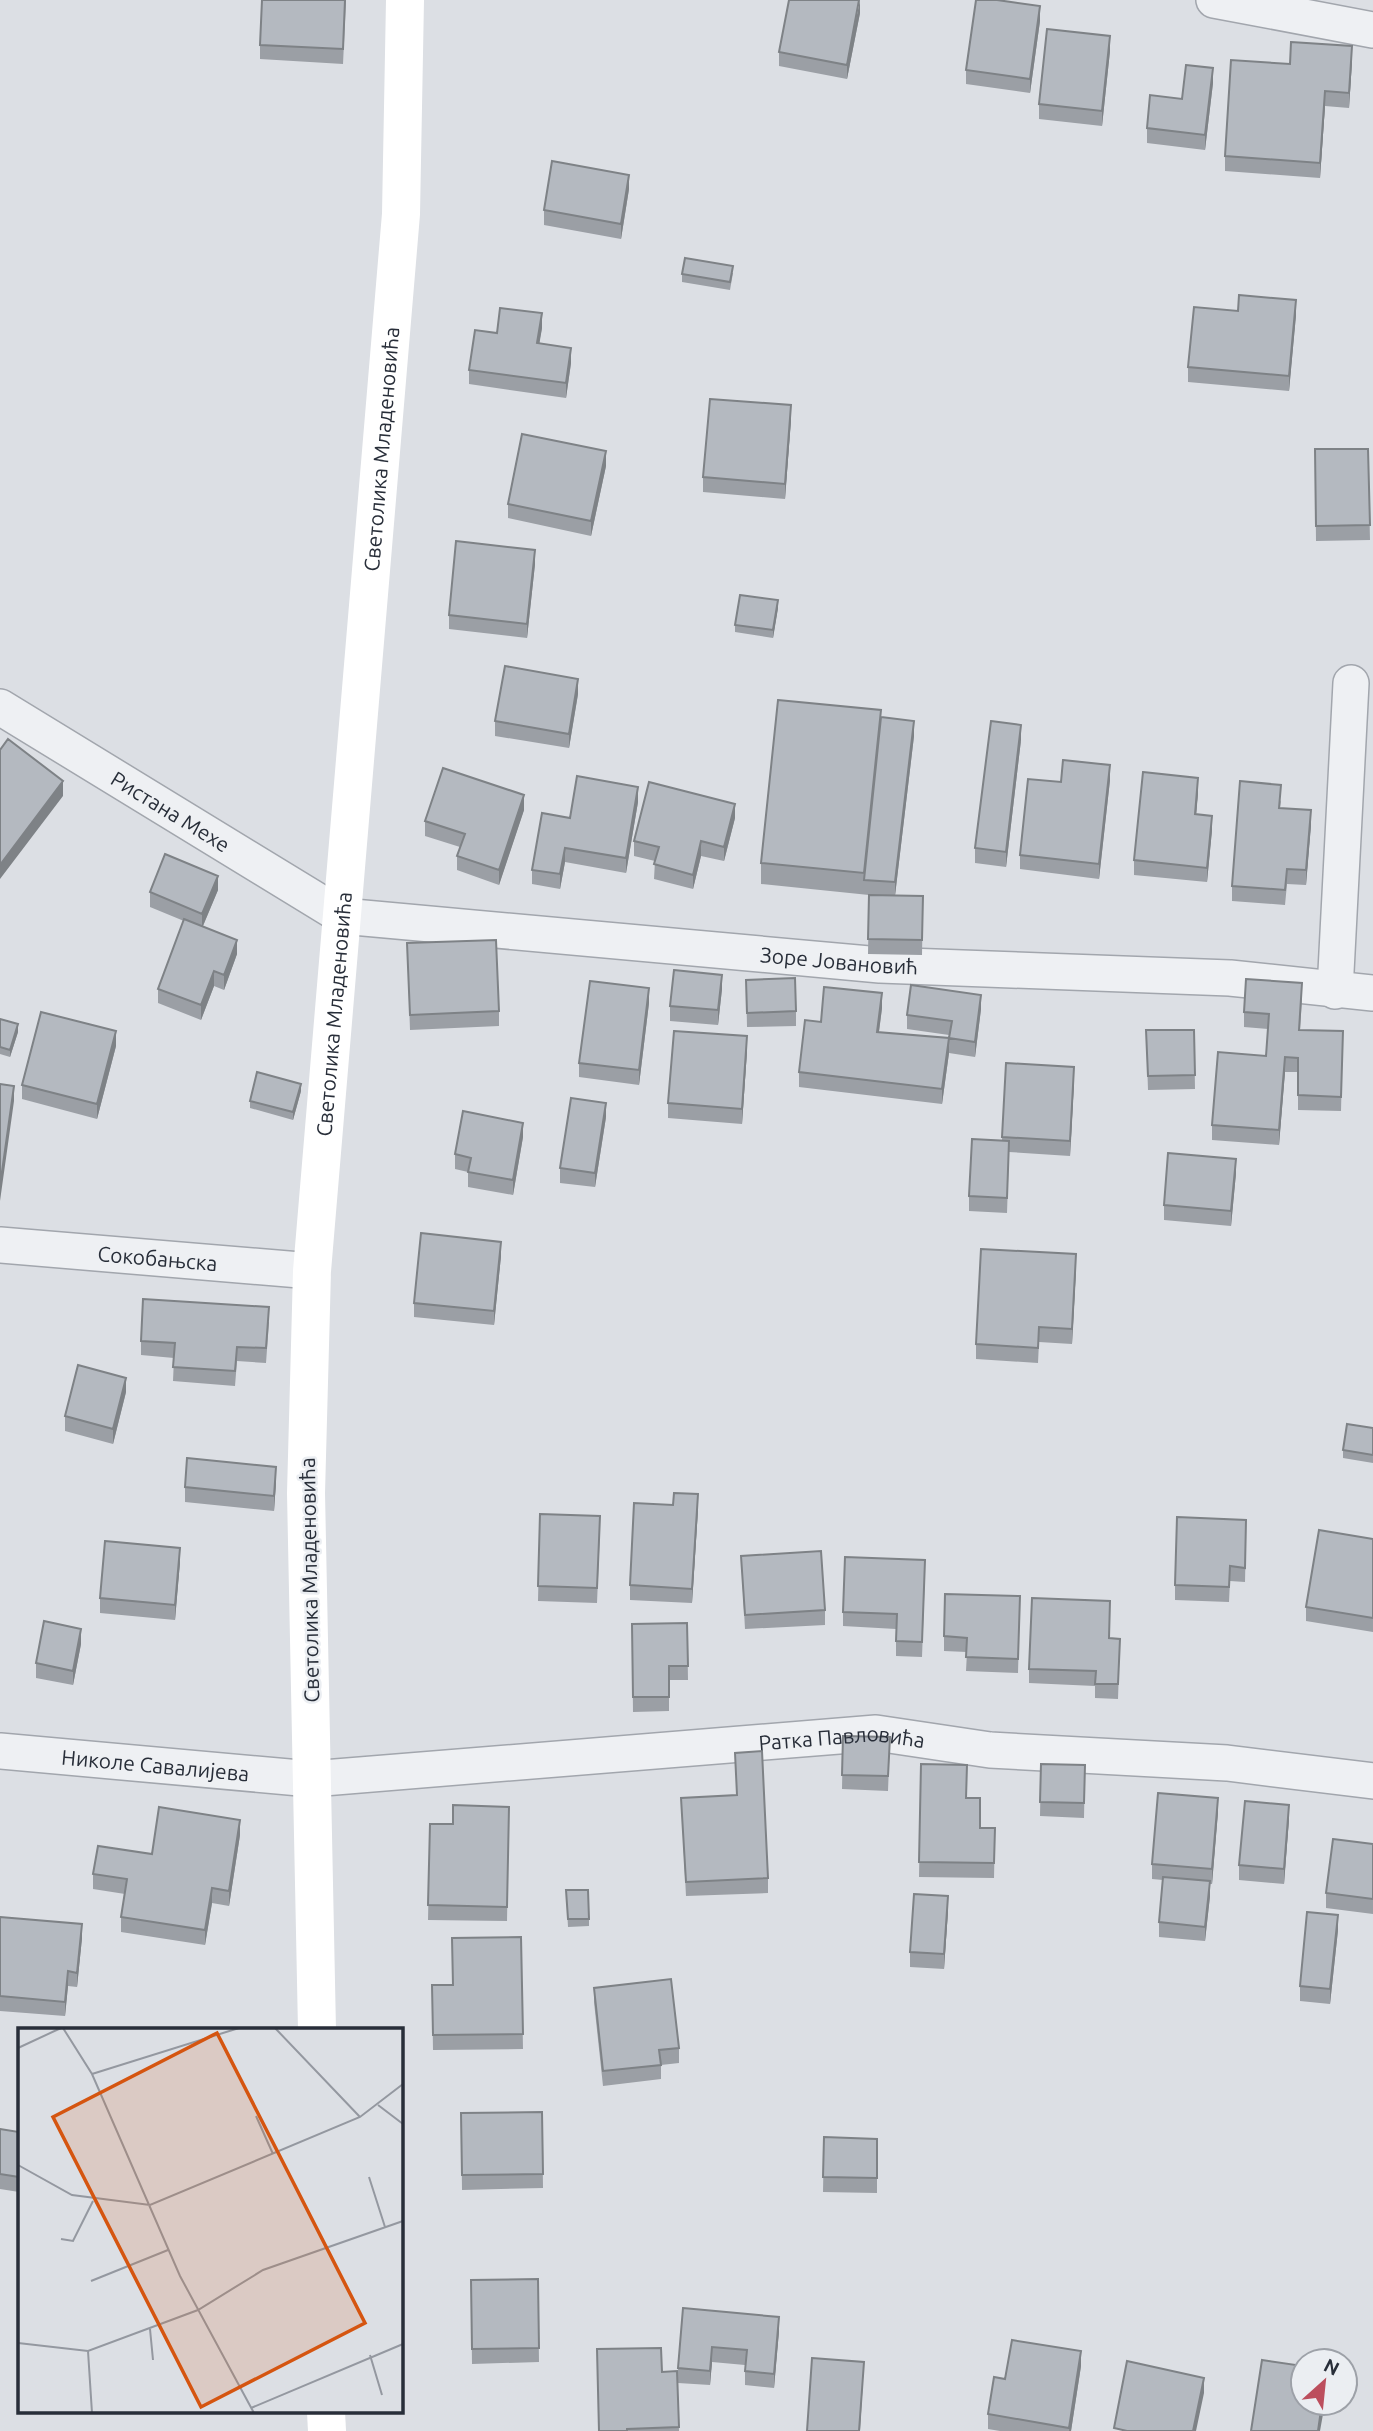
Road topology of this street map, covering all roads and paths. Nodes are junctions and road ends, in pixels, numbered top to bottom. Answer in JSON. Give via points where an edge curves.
{"nodes":[{"id":1,"x":405,"y":0,"type":"edge"},
{"id":2,"x":1214,"y":0,"type":"edge"},
{"id":3,"x":1373,"y":30,"type":"edge"},
{"id":4,"x":1351,"y":683,"type":"dead end"},
{"id":5,"x":0,"y":707,"type":"edge"},
{"id":6,"x":342,"y":916,"type":"junction"},
{"id":7,"x":1335,"y":991,"type":"junction"},
{"id":8,"x":1373,"y":993,"type":"edge"},
{"id":9,"x":0,"y":1245,"type":"edge"},
{"id":10,"x":312,"y":1271,"type":"junction"},
{"id":11,"x":0,"y":1751,"type":"edge"},
{"id":12,"x":311,"y":1779,"type":"junction"},
{"id":13,"x":1373,"y":1781,"type":"edge"},
{"id":14,"x":317,"y":2028,"type":"edge"}],
"edges":[{"from":1,"to":6,"type":"street","name":"Светолика Младеновића","via":[[401,214]]},
{"from":2,"to":3,"type":"street"},
{"from":4,"to":7,"type":"street"},
{"from":5,"to":6,"type":"street","name":"Ристана Мехе"},
{"from":6,"to":7,"type":"street","name":"Зоре Јовановић","via":[[880,965],[1230,978]]},
{"from":6,"to":10,"type":"street","name":"Светолика Младеновића"},
{"from":7,"to":8,"type":"street","name":"Зоре Јовановић"},
{"from":9,"to":10,"type":"street","name":"Сокобањска"},
{"from":10,"to":12,"type":"street","name":"Светолика Младеновића","via":[[306,1493]]},
{"from":11,"to":12,"type":"street","name":"Николе Савалијева"},
{"from":12,"to":13,"type":"street","name":"Ратка Павловића","via":[[877,1733],[990,1750],[1227,1763]]},
{"from":12,"to":14,"type":"street","name":"Светолика Младеновића"}]}
